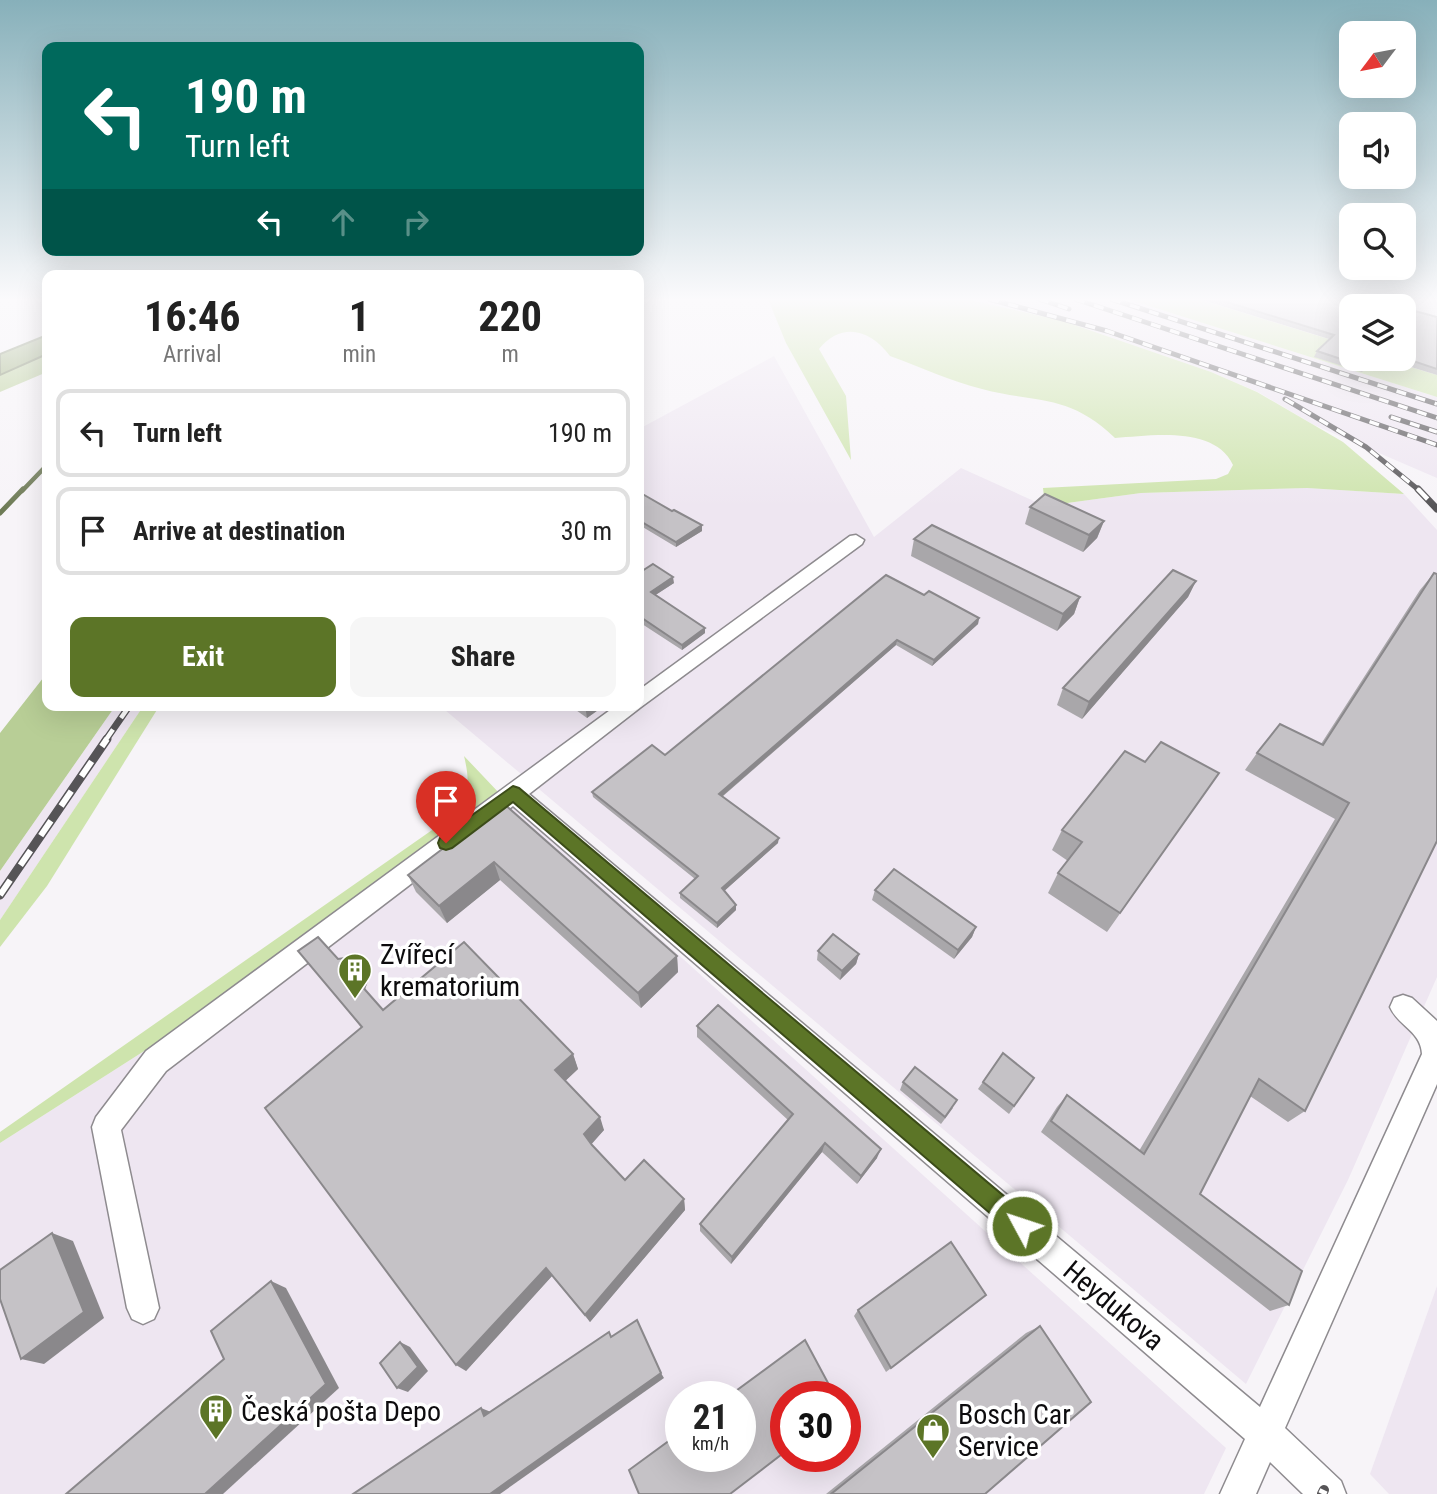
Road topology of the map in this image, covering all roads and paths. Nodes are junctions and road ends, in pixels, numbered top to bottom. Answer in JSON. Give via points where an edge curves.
{"nodes":[{"id":1,"x":856,"y":540,"type":"dead end"},
{"id":2,"x":644,"y":696,"type":"edge"},
{"id":3,"x":624,"y":711,"type":"edge"},
{"id":4,"x":513,"y":793,"type":"junction"},
{"id":5,"x":1403,"y":1007,"type":"dead end"},
{"id":6,"x":143,"y":1308,"type":"dead end"},
{"id":7,"x":1266,"y":1434,"type":"junction"},
{"id":8,"x":1238,"y":1494,"type":"edge"},
{"id":9,"x":1328,"y":1494,"type":"edge"}],
"edges":[{"from":1,"to":2,"type":"street"},
{"from":3,"to":4,"type":"street"},
{"from":4,"to":6,"type":"street","via":[[156,1061],[106,1127]]},
{"from":4,"to":7,"type":"street","name":"Heydukova"},
{"from":5,"to":7,"type":"street","via":[[1431,1033],[1436,1055]]},
{"from":7,"to":8,"type":"street"},
{"from":7,"to":9,"type":"street","name":"Heydukova"}]}
